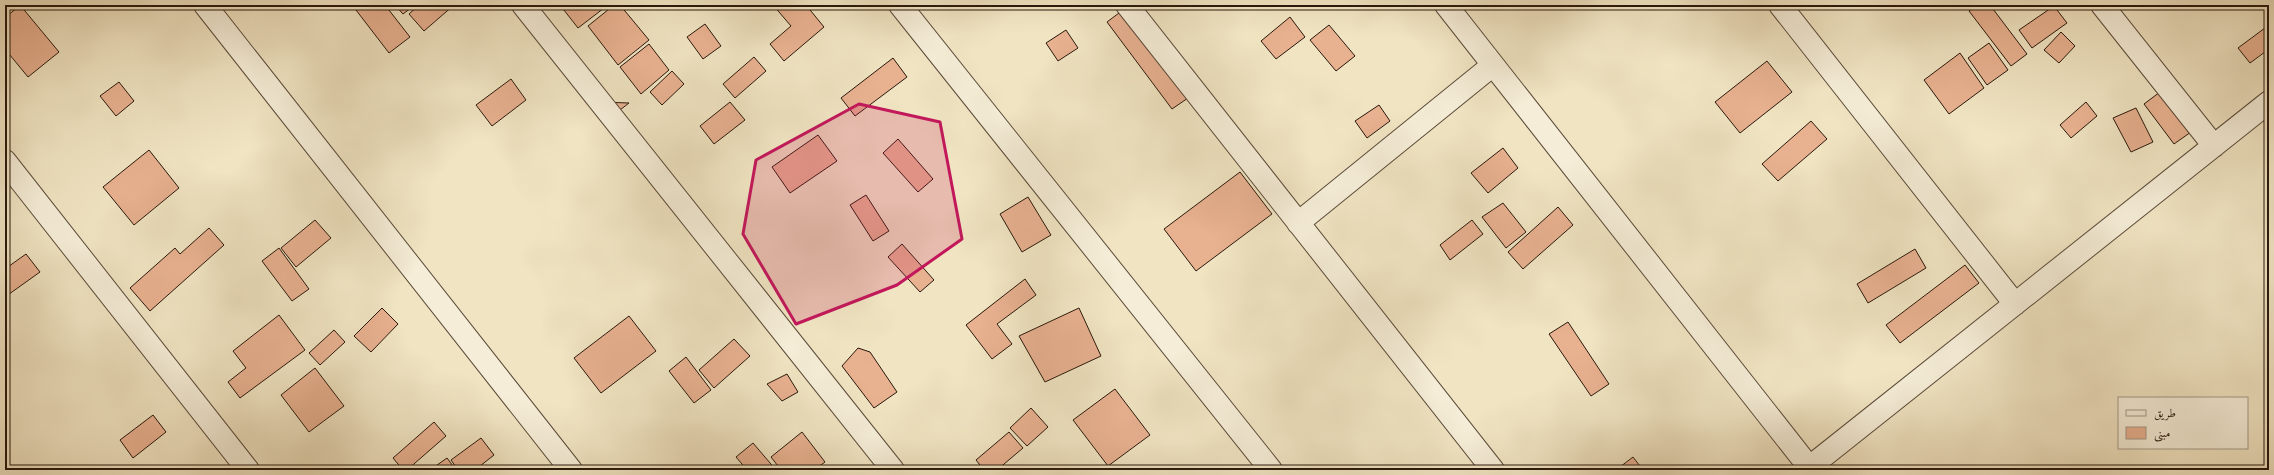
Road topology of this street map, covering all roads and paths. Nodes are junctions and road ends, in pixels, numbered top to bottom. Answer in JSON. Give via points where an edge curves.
{"nodes":[{"id":1,"x":205,"y":5,"type":"edge"},
{"id":2,"x":523,"y":5,"type":"edge"},
{"id":3,"x":900,"y":5,"type":"edge"},
{"id":4,"x":1127,"y":5,"type":"edge"},
{"id":5,"x":1446,"y":5,"type":"edge"},
{"id":6,"x":1780,"y":5,"type":"edge"},
{"id":7,"x":2102,"y":5,"type":"edge"},
{"id":8,"x":1493,"y":65,"type":"junction"},
{"id":9,"x":2269,"y":102,"type":"edge"},
{"id":10,"x":2214,"y":146,"type":"junction"},
{"id":11,"x":5,"y":161,"type":"edge"},
{"id":12,"x":1298,"y":223,"type":"junction"},
{"id":13,"x":2015,"y":304,"type":"junction"},
{"id":14,"x":1807,"y":469,"type":"edge"},
{"id":15,"x":248,"y":470,"type":"edge"},
{"id":16,"x":571,"y":470,"type":"edge"},
{"id":17,"x":893,"y":470,"type":"edge"},
{"id":18,"x":1271,"y":470,"type":"edge"},
{"id":19,"x":1493,"y":470,"type":"edge"}],
"edges":[{"from":1,"to":16,"type":"street"},
{"from":2,"to":17,"type":"street"},
{"from":3,"to":18,"type":"street"},
{"from":4,"to":12,"type":"street"},
{"from":5,"to":8,"type":"street"},
{"from":6,"to":13,"type":"street"},
{"from":7,"to":10,"type":"street"},
{"from":8,"to":12,"type":"street"},
{"from":8,"to":14,"type":"street"},
{"from":9,"to":10,"type":"street"},
{"from":10,"to":13,"type":"street"},
{"from":11,"to":15,"type":"street"},
{"from":12,"to":19,"type":"street"},
{"from":13,"to":14,"type":"street"}]}
